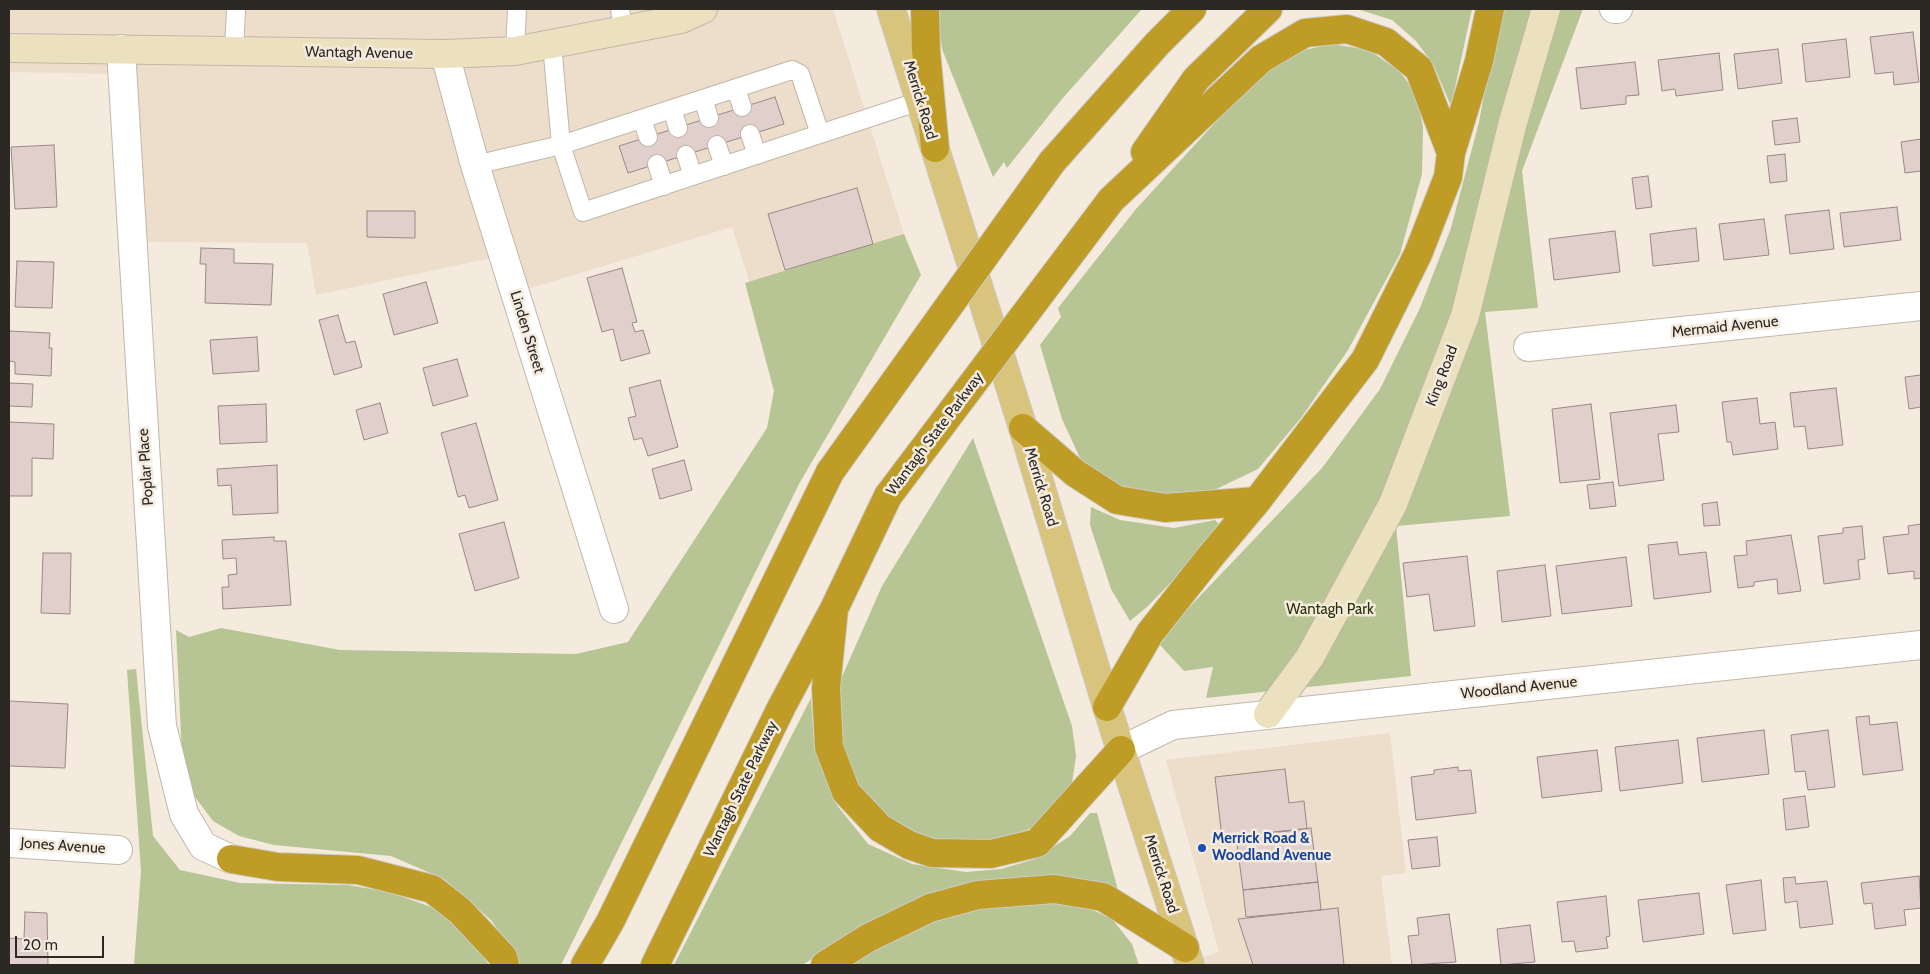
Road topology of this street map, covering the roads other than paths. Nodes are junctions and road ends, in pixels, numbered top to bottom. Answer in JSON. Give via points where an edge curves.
{"nodes":[{"id":1,"x":236,"y":9,"type":"edge"},
{"id":2,"x":517,"y":9,"type":"edge"},
{"id":3,"x":703,"y":9,"type":"edge"},
{"id":4,"x":891,"y":9,"type":"edge"},
{"id":5,"x":925,"y":9,"type":"edge"},
{"id":6,"x":1192,"y":9,"type":"edge"},
{"id":7,"x":1268,"y":9,"type":"edge"},
{"id":8,"x":1490,"y":9,"type":"edge"},
{"id":9,"x":1546,"y":9,"type":"edge"},
{"id":10,"x":1614,"y":9,"type":"edge"},
{"id":11,"x":1618,"y":9,"type":"edge"},
{"id":12,"x":621,"y":20,"type":"edge"},
{"id":13,"x":552,"y":44,"type":"junction"},
{"id":14,"x":9,"y":48,"type":"edge"},
{"id":15,"x":121,"y":49,"type":"junction"},
{"id":16,"x":234,"y":51,"type":"junction"},
{"id":17,"x":515,"y":51,"type":"junction"},
{"id":18,"x":445,"y":54,"type":"junction"},
{"id":19,"x":736,"y":89,"type":"junction"},
{"id":20,"x":703,"y":99,"type":"junction"},
{"id":21,"x":920,"y":101,"type":"junction"},
{"id":22,"x":742,"y":107,"type":"dead end"},
{"id":23,"x":672,"y":109,"type":"junction"},
{"id":24,"x":709,"y":118,"type":"dead end"},
{"id":25,"x":642,"y":119,"type":"junction"},
{"id":26,"x":678,"y":128,"type":"dead end"},
{"id":27,"x":750,"y":134,"type":"dead end"},
{"id":28,"x":820,"y":134,"type":"junction"},
{"id":29,"x":648,"y":137,"type":"dead end"},
{"id":30,"x":562,"y":145,"type":"junction"},
{"id":31,"x":717,"y":145,"type":"dead end"},
{"id":32,"x":935,"y":148,"type":"junction"},
{"id":33,"x":1451,"y":153,"type":"junction"},
{"id":34,"x":686,"y":155,"type":"dead end"},
{"id":35,"x":757,"y":155,"type":"junction"},
{"id":36,"x":657,"y":164,"type":"dead end"},
{"id":37,"x":475,"y":165,"type":"junction"},
{"id":38,"x":724,"y":166,"type":"junction"},
{"id":39,"x":693,"y":176,"type":"junction"},
{"id":40,"x":664,"y":186,"type":"junction"},
{"id":41,"x":1111,"y":200,"type":"junction"},
{"id":42,"x":1921,"y":306,"type":"edge"},
{"id":43,"x":1528,"y":347,"type":"dead end"},
{"id":44,"x":1023,"y":428,"type":"junction"},
{"id":45,"x":1258,"y":501,"type":"junction"},
{"id":46,"x":614,"y":608,"type":"dead end"},
{"id":47,"x":834,"y":609,"type":"junction"},
{"id":48,"x":1921,"y":644,"type":"edge"},
{"id":49,"x":1107,"y":707,"type":"junction"},
{"id":50,"x":1268,"y":714,"type":"junction"},
{"id":51,"x":1121,"y":750,"type":"junction"},
{"id":52,"x":9,"y":843,"type":"edge"},
{"id":53,"x":118,"y":850,"type":"dead end"},
{"id":54,"x":231,"y":859,"type":"joint"},
{"id":55,"x":1187,"y":957,"type":"edge"},
{"id":56,"x":505,"y":965,"type":"edge"},
{"id":57,"x":585,"y":965,"type":"edge"},
{"id":58,"x":655,"y":965,"type":"edge"},
{"id":59,"x":824,"y":965,"type":"edge"}],
"edges":[{"from":1,"to":16,"type":"lane"},
{"from":2,"to":17,"type":"lane"},
{"from":3,"to":12,"type":"street","name":"Wantagh Avenue","via":[[680,19]]},
{"from":4,"to":21,"type":"main road","name":"Merrick Road"},
{"from":5,"to":32,"type":"highway"},
{"from":6,"to":57,"type":"highway","bridge":true,"via":[[1156,44],[1052,162],[830,472],[610,922]]},
{"from":7,"to":41,"type":"highway","name":"Wantagh State Parkway","via":[[1196,79]]},
{"from":8,"to":33,"type":"highway","via":[[1479,61]]},
{"from":9,"to":50,"type":"street","name":"King Road","via":[[1513,122],[1465,316],[1393,504],[1310,657]]},
{"from":10,"to":11,"type":"street"},
{"from":12,"to":13,"type":"street","name":"Wantagh Avenue"},
{"from":13,"to":17,"type":"street","name":"Wantagh Avenue"},
{"from":13,"to":30,"type":"lane"},
{"from":14,"to":15,"type":"street","name":"Wantagh Avenue"},
{"from":15,"to":16,"type":"street","name":"Wantagh Avenue"},
{"from":15,"to":54,"type":"street","name":"Poplar Place","via":[[162,726],[184,814],[203,846]]},
{"from":16,"to":18,"type":"street","name":"Wantagh Avenue"},
{"from":17,"to":18,"type":"street","name":"Wantagh Avenue"},
{"from":18,"to":37,"type":"street","name":"Linden Street"},
{"from":19,"to":20,"type":"lane"},
{"from":19,"to":22,"type":"lane"},
{"from":19,"to":28,"type":"lane","via":[[792,70],[800,74]]},
{"from":20,"to":23,"type":"lane"},
{"from":20,"to":24,"type":"lane"},
{"from":21,"to":28,"type":"lane"},
{"from":21,"to":32,"type":"main road","name":"Merrick Road"},
{"from":23,"to":25,"type":"lane"},
{"from":23,"to":26,"type":"lane"},
{"from":25,"to":29,"type":"lane"},
{"from":25,"to":30,"type":"lane"},
{"from":27,"to":35,"type":"lane"},
{"from":28,"to":35,"type":"lane"},
{"from":30,"to":37,"type":"lane"},
{"from":30,"to":40,"type":"lane","via":[[583,212]]},
{"from":31,"to":38,"type":"lane"},
{"from":32,"to":44,"type":"main road","name":"Merrick Road"},
{"from":33,"to":41,"type":"highway","via":[[1420,69],[1386,42],[1347,29],[1305,33],[1261,59]]},
{"from":33,"to":45,"type":"highway","via":[[1448,177],[1418,254],[1365,360]]},
{"from":34,"to":39,"type":"lane"},
{"from":35,"to":38,"type":"lane"},
{"from":36,"to":40,"type":"lane"},
{"from":37,"to":46,"type":"street","name":"Linden Street"},
{"from":38,"to":39,"type":"lane"},
{"from":39,"to":40,"type":"lane"},
{"from":41,"to":47,"type":"highway","name":"Wantagh State Parkway","bridge":true,"via":[[888,496]]},
{"from":42,"to":43,"type":"street","name":"Mermaid Avenue"},
{"from":44,"to":45,"type":"highway","via":[[1075,473],[1117,500],[1165,508]]},
{"from":44,"to":49,"type":"main road","name":"Merrick Road"},
{"from":45,"to":49,"type":"highway","via":[[1150,633]]},
{"from":47,"to":51,"type":"highway","via":[[826,688],[829,747],[846,792],[880,828],[909,845],[932,853],[991,854],[1036,843]]},
{"from":47,"to":58,"type":"highway","name":"Wantagh State Parkway","via":[[782,706]]},
{"from":48,"to":50,"type":"street","name":"Woodland Avenue"},
{"from":49,"to":51,"type":"main road","name":"Merrick Road"},
{"from":50,"to":51,"type":"street","name":"Woodland Avenue","via":[[1173,725]]},
{"from":51,"to":55,"type":"main road","name":"Merrick Road"},
{"from":52,"to":53,"type":"street","name":"Jones Avenue"},
{"from":54,"to":56,"type":"highway","via":[[278,867],[358,870],[432,889],[460,911],[503,956]]},
{"from":55,"to":59,"type":"highway","via":[[1103,897],[1054,889],[978,895],[930,908],[868,938]]}]}
